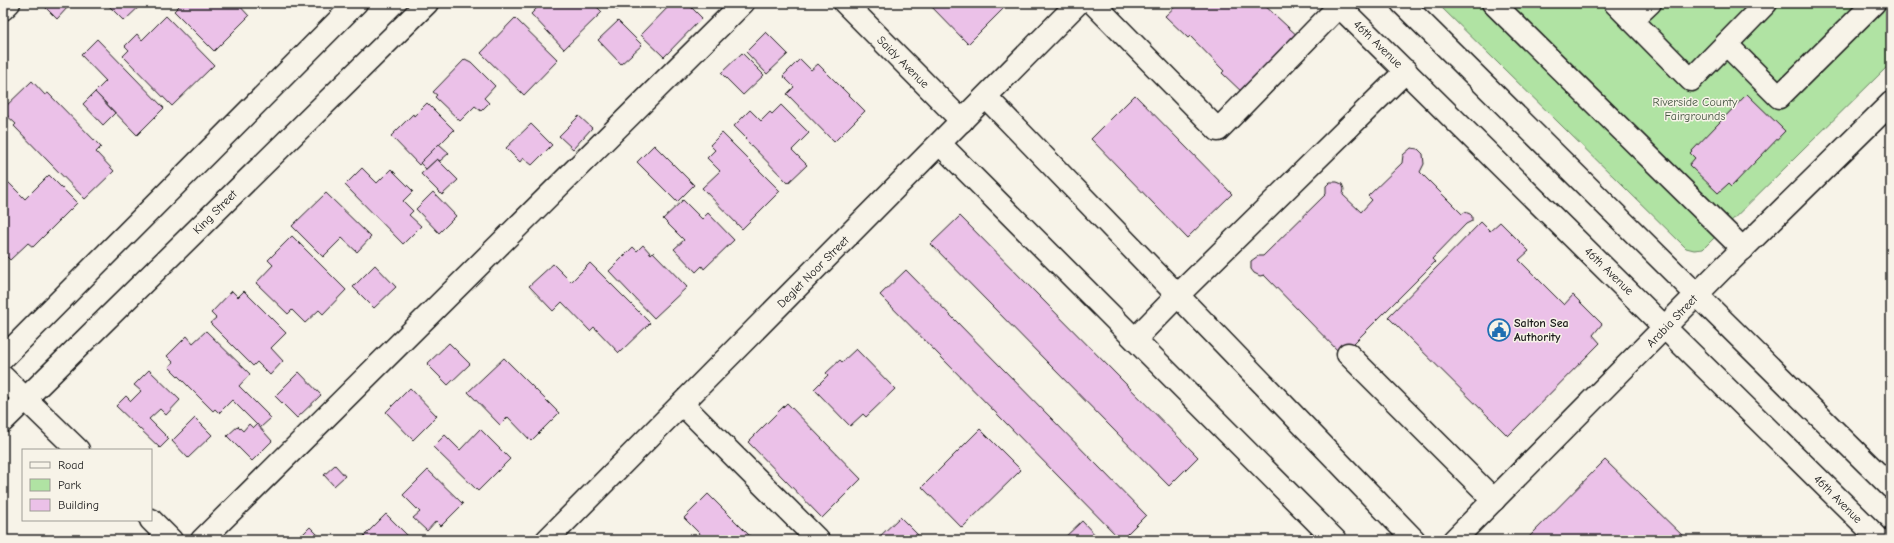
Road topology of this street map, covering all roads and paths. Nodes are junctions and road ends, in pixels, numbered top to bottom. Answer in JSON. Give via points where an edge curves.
{"nodes":[{"id":1,"x":9,"y":3,"type":"edge"},
{"id":2,"x":356,"y":3,"type":"edge"},
{"id":3,"x":427,"y":3,"type":"edge"},
{"id":4,"x":743,"y":3,"type":"edge"},
{"id":5,"x":845,"y":3,"type":"edge"},
{"id":6,"x":1078,"y":3,"type":"edge"},
{"id":7,"x":1093,"y":3,"type":"edge"},
{"id":8,"x":1402,"y":3,"type":"edge"},
{"id":9,"x":1493,"y":3,"type":"edge"},
{"id":10,"x":1615,"y":3,"type":"edge"},
{"id":11,"x":1650,"y":3,"type":"edge"},
{"id":12,"x":1766,"y":3,"type":"edge"},
{"id":13,"x":1874,"y":3,"type":"edge"},
{"id":14,"x":1338,"y":5,"type":"edge"},
{"id":15,"x":3,"y":9,"type":"edge"},
{"id":16,"x":1632,"y":20,"type":"junction"},
{"id":17,"x":1726,"y":44,"type":"junction"},
{"id":18,"x":1406,"y":71,"type":"junction"},
{"id":19,"x":986,"y":97,"type":"junction"},
{"id":20,"x":1891,"y":103,"type":"edge"},
{"id":21,"x":962,"y":121,"type":"junction"},
{"id":22,"x":940,"y":144,"type":"junction"},
{"id":23,"x":1743,"y":249,"type":"junction"},
{"id":24,"x":1178,"y":295,"type":"junction"},
{"id":25,"x":1697,"y":295,"type":"junction"},
{"id":26,"x":1666,"y":327,"type":"junction"},
{"id":27,"x":1135,"y":339,"type":"junction"},
{"id":28,"x":1348,"y":354,"type":"dead end"},
{"id":29,"x":3,"y":358,"type":"edge"},
{"id":30,"x":3,"y":376,"type":"edge"},
{"id":31,"x":25,"y":398,"type":"junction"},
{"id":32,"x":682,"y":404,"type":"junction"},
{"id":33,"x":3,"y":421,"type":"edge"},
{"id":34,"x":77,"y":449,"type":"edge"},
{"id":35,"x":1891,"y":486,"type":"edge"},
{"id":36,"x":1494,"y":500,"type":"junction"},
{"id":37,"x":151,"y":521,"type":"edge"},
{"id":38,"x":171,"y":540,"type":"edge"},
{"id":39,"x":202,"y":540,"type":"edge"},
{"id":40,"x":547,"y":540,"type":"edge"},
{"id":41,"x":818,"y":540,"type":"edge"},
{"id":42,"x":1335,"y":540,"type":"edge"},
{"id":43,"x":1414,"y":540,"type":"edge"},
{"id":44,"x":1454,"y":540,"type":"edge"},
{"id":45,"x":1880,"y":540,"type":"edge"}],
"edges":[{"from":1,"to":15,"type":"street"},
{"from":2,"to":29,"type":"street"},
{"from":3,"to":31,"type":"street","name":"King Street"},
{"from":4,"to":39,"type":"street"},
{"from":5,"to":21,"type":"street","name":"Saidy Avenue"},
{"from":6,"to":19,"type":"street","name":"Deglet Noor Street"},
{"from":7,"to":14,"type":"street","via":[[1218,130]]},
{"from":8,"to":25,"type":"street"},
{"from":9,"to":23,"type":"street"},
{"from":10,"to":16,"type":"street"},
{"from":11,"to":16,"type":"street"},
{"from":12,"to":17,"type":"street"},
{"from":13,"to":17,"type":"street","via":[[1779,97]]},
{"from":14,"to":18,"type":"street","name":"46th Avenue"},
{"from":16,"to":17,"type":"street","via":[[1691,80]]},
{"from":18,"to":24,"type":"street"},
{"from":18,"to":26,"type":"street","name":"46th Avenue"},
{"from":19,"to":21,"type":"street","name":"Deglet Noor Street"},
{"from":19,"to":24,"type":"street"},
{"from":20,"to":23,"type":"street","name":"Arabia Street"},
{"from":21,"to":22,"type":"street","name":"Deglet Noor Street"},
{"from":22,"to":27,"type":"street"},
{"from":22,"to":32,"type":"street","name":"Deglet Noor Street"},
{"from":23,"to":25,"type":"street","name":"Arabia Street"},
{"from":24,"to":27,"type":"street"},
{"from":24,"to":43,"type":"street"},
{"from":25,"to":26,"type":"street","name":"Arabia Street"},
{"from":25,"to":35,"type":"street"},
{"from":26,"to":36,"type":"street","name":"Arabia Street"},
{"from":26,"to":45,"type":"street","name":"46th Avenue"},
{"from":27,"to":42,"type":"street"},
{"from":28,"to":36,"type":"street"},
{"from":30,"to":31,"type":"street"},
{"from":31,"to":33,"type":"street","name":"King Street"},
{"from":31,"to":34,"type":"street"},
{"from":32,"to":40,"type":"street","name":"Deglet Noor Street"},
{"from":32,"to":41,"type":"street"},
{"from":36,"to":44,"type":"street","name":"Arabia Street"},
{"from":37,"to":38,"type":"street"}]}
